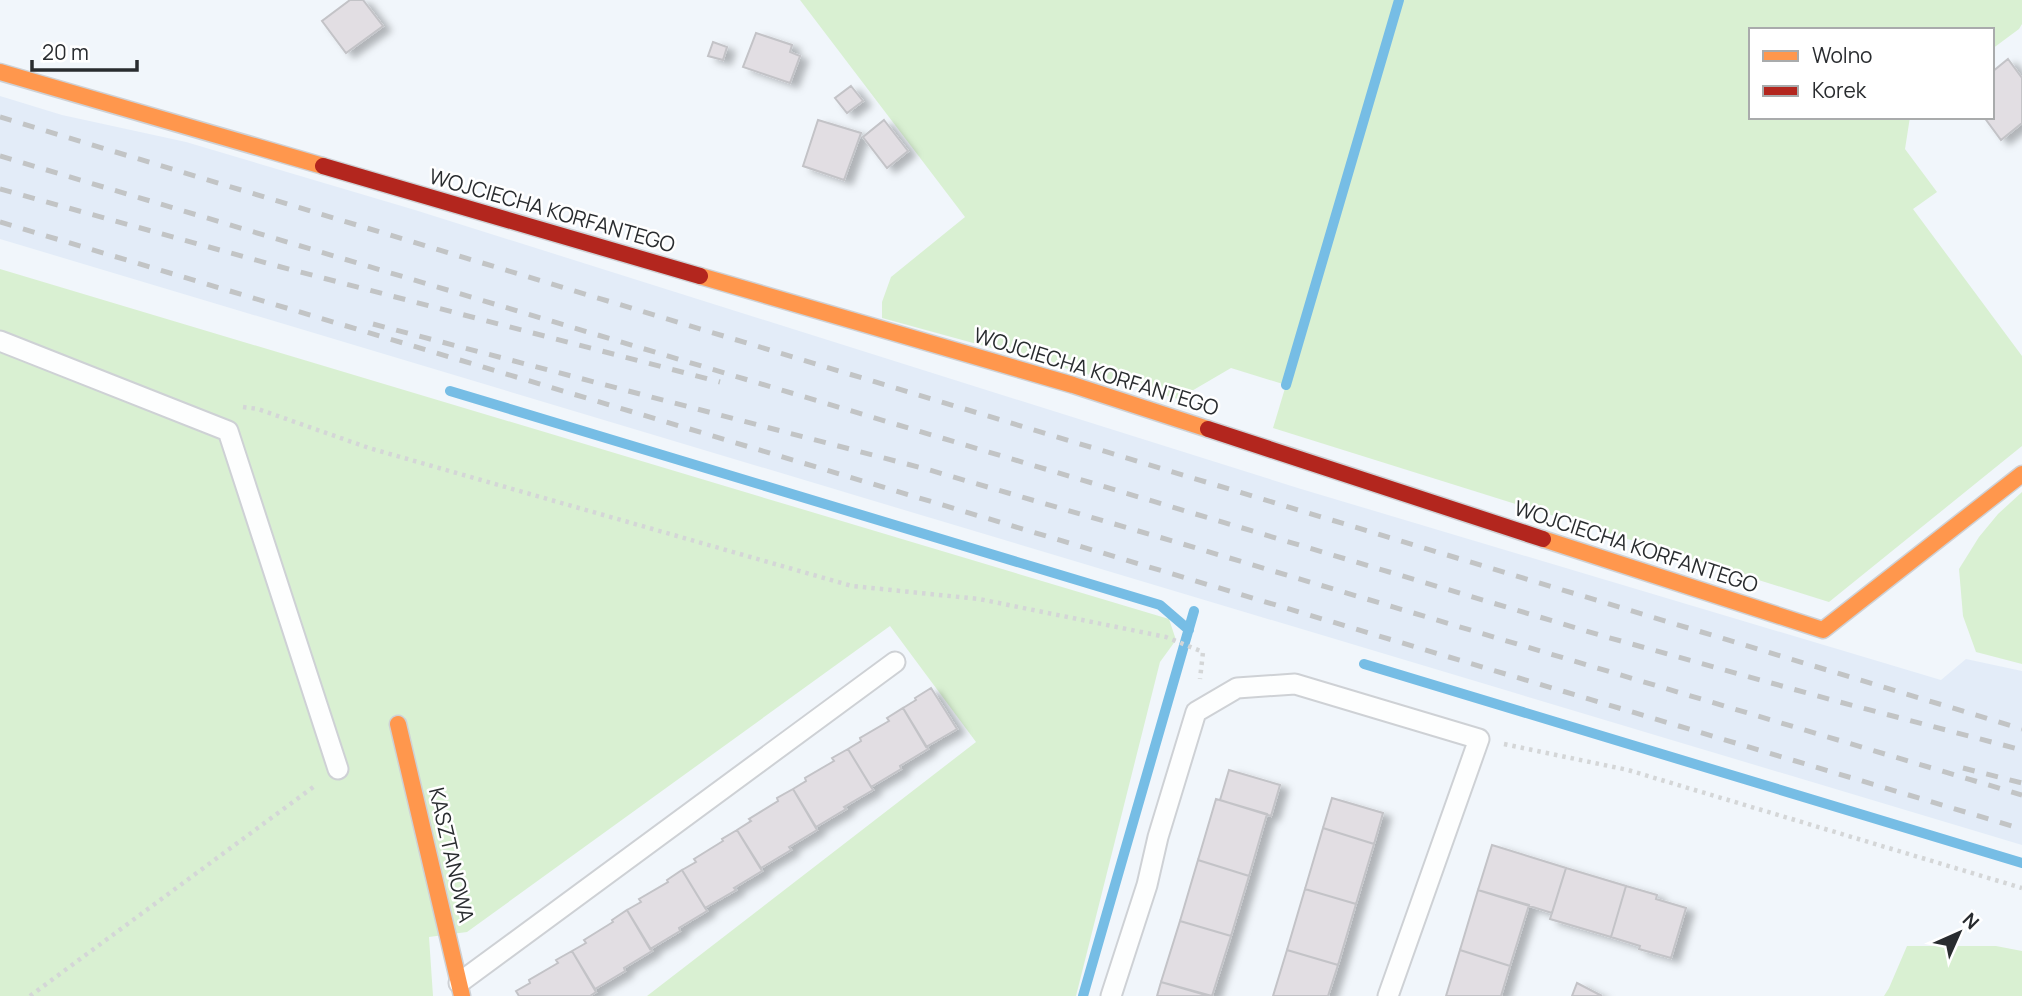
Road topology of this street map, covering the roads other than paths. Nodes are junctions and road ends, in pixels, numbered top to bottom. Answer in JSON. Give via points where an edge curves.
{"nodes":[{"id":1,"x":0,"y":72,"type":"edge"},
{"id":2,"x":0,"y":341,"type":"edge"},
{"id":3,"x":2022,"y":474,"type":"edge"},
{"id":4,"x":895,"y":662,"type":"dead end"},
{"id":5,"x":398,"y":724,"type":"dead end"},
{"id":6,"x":338,"y":769,"type":"road end"},
{"id":7,"x":461,"y":989,"type":"edge"},
{"id":8,"x":1111,"y":996,"type":"edge"},
{"id":9,"x":1388,"y":996,"type":"edge"}],
"edges":[{"from":1,"to":3,"type":"street","name":"WOJCIECHA KORFANTEGO","via":[[1073,385],[1823,630]]},
{"from":2,"to":6,"type":"lane","via":[[228,431]]},
{"from":4,"to":7,"type":"lane"},
{"from":5,"to":7,"type":"street","name":"KASZTANOWA"},
{"from":8,"to":9,"type":"lane","via":[[1196,712],[1237,688],[1295,684],[1479,739]]}]}
